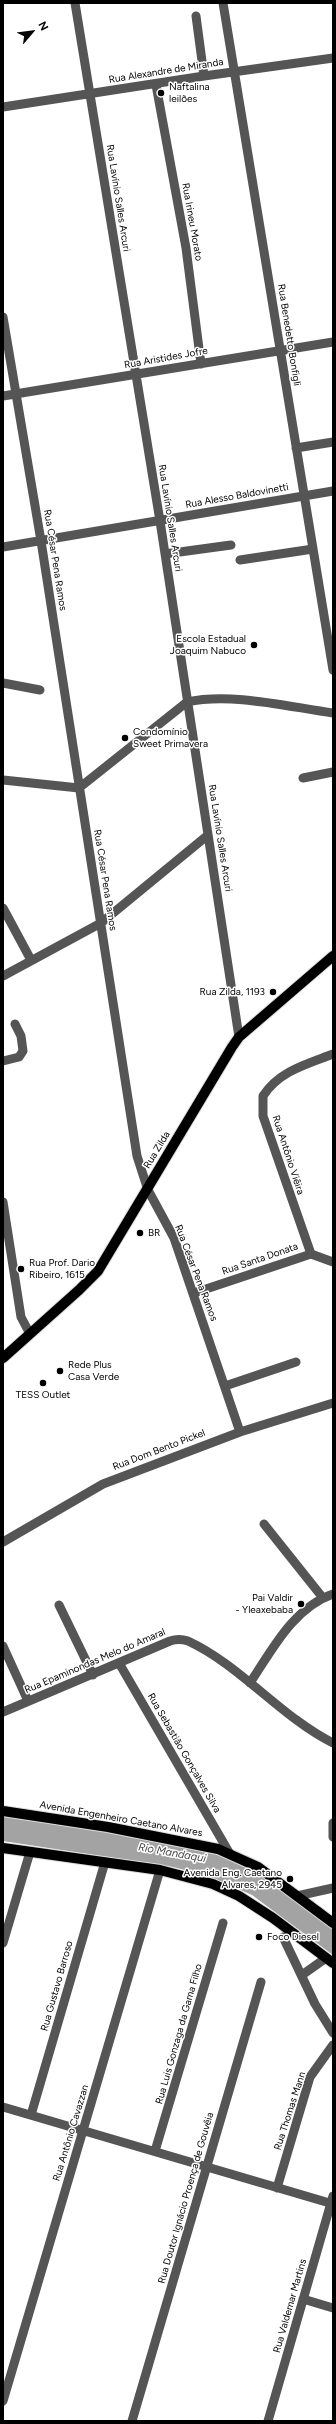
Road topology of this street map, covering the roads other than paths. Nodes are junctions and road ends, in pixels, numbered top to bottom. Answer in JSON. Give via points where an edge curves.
{"nodes":[{"id":1,"x":75,"y":3,"type":"edge"},
{"id":2,"x":223,"y":3,"type":"edge"},
{"id":3,"x":196,"y":16,"type":"dead end"},
{"id":4,"x":333,"y":58,"type":"edge"},
{"id":5,"x":234,"y":71,"type":"junction"},
{"id":6,"x":204,"y":76,"type":"junction"},
{"id":7,"x":156,"y":85,"type":"junction"},
{"id":8,"x":90,"y":95,"type":"junction"},
{"id":9,"x":3,"y":107,"type":"edge"},
{"id":10,"x":3,"y":317,"type":"edge"},
{"id":11,"x":333,"y":342,"type":"edge"},
{"id":12,"x":281,"y":350,"type":"junction"},
{"id":13,"x":201,"y":364,"type":"junction"},
{"id":14,"x":136,"y":374,"type":"junction"},
{"id":15,"x":17,"y":394,"type":"junction"},
{"id":16,"x":3,"y":396,"type":"edge"},
{"id":17,"x":333,"y":442,"type":"edge"},
{"id":18,"x":296,"y":448,"type":"junction"},
{"id":19,"x":333,"y":491,"type":"edge"},
{"id":20,"x":304,"y":496,"type":"junction"},
{"id":21,"x":160,"y":521,"type":"junction"},
{"id":22,"x":41,"y":541,"type":"junction"},
{"id":23,"x":231,"y":545,"type":"dead end"},
{"id":24,"x":3,"y":547,"type":"edge"},
{"id":25,"x":312,"y":549,"type":"junction"},
{"id":26,"x":165,"y":554,"type":"junction"},
{"id":27,"x":240,"y":560,"type":"dead end"},
{"id":28,"x":333,"y":670,"type":"edge"},
{"id":29,"x":3,"y":683,"type":"edge"},
{"id":30,"x":40,"y":690,"type":"dead end"},
{"id":31,"x":187,"y":702,"type":"junction"},
{"id":32,"x":333,"y":714,"type":"edge"},
{"id":33,"x":333,"y":772,"type":"edge"},
{"id":34,"x":303,"y":778,"type":"dead end"},
{"id":35,"x":3,"y":780,"type":"edge"},
{"id":36,"x":79,"y":788,"type":"junction"},
{"id":37,"x":208,"y":835,"type":"junction"},
{"id":38,"x":3,"y":908,"type":"edge"},
{"id":39,"x":101,"y":923,"type":"junction"},
{"id":40,"x":333,"y":956,"type":"edge"},
{"id":41,"x":31,"y":960,"type":"junction"},
{"id":42,"x":3,"y":976,"type":"edge"},
{"id":43,"x":15,"y":1024,"type":"dead end"},
{"id":44,"x":239,"y":1037,"type":"junction"},
{"id":45,"x":333,"y":1054,"type":"edge"},
{"id":46,"x":3,"y":1061,"type":"edge"},
{"id":47,"x":148,"y":1190,"type":"junction"},
{"id":48,"x":3,"y":1202,"type":"edge"},
{"id":49,"x":311,"y":1254,"type":"junction"},
{"id":50,"x":333,"y":1262,"type":"edge"},
{"id":51,"x":194,"y":1293,"type":"junction"},
{"id":52,"x":30,"y":1334,"type":"junction"},
{"id":53,"x":3,"y":1358,"type":"edge"},
{"id":54,"x":296,"y":1362,"type":"dead end"},
{"id":55,"x":225,"y":1386,"type":"junction"},
{"id":56,"x":333,"y":1403,"type":"edge"},
{"id":57,"x":240,"y":1432,"type":"junction"},
{"id":58,"x":264,"y":1524,"type":"dead end"},
{"id":59,"x":3,"y":1542,"type":"edge"},
{"id":60,"x":333,"y":1594,"type":"edge"},
{"id":61,"x":323,"y":1598,"type":"junction"},
{"id":62,"x":59,"y":1605,"type":"dead end"},
{"id":63,"x":3,"y":1646,"type":"edge"},
{"id":64,"x":119,"y":1663,"type":"junction"},
{"id":65,"x":92,"y":1675,"type":"junction"},
{"id":66,"x":250,"y":1683,"type":"junction"},
{"id":67,"x":28,"y":1701,"type":"junction"},
{"id":68,"x":3,"y":1712,"type":"edge"},
{"id":69,"x":333,"y":1743,"type":"edge"},
{"id":70,"x":3,"y":1811,"type":"edge"},
{"id":71,"x":333,"y":1823,"type":"edge"},
{"id":72,"x":333,"y":1837,"type":"edge"},
{"id":73,"x":3,"y":1848,"type":"edge"},
{"id":74,"x":30,"y":1852,"type":"junction"},
{"id":75,"x":230,"y":1854,"type":"junction"},
{"id":76,"x":105,"y":1862,"type":"junction"},
{"id":77,"x":160,"y":1870,"type":"junction"},
{"id":78,"x":333,"y":1888,"type":"edge"},
{"id":79,"x":298,"y":1896,"type":"junction"},
{"id":80,"x":223,"y":1923,"type":"dead end"},
{"id":81,"x":333,"y":1923,"type":"edge"},
{"id":82,"x":283,"y":1937,"type":"dead end"},
{"id":83,"x":3,"y":1943,"type":"edge"},
{"id":84,"x":329,"y":1961,"type":"edge"},
{"id":85,"x":302,"y":1975,"type":"junction"},
{"id":86,"x":261,"y":1982,"type":"dead end"},
{"id":87,"x":333,"y":2033,"type":"edge"},
{"id":88,"x":333,"y":2045,"type":"edge"},
{"id":89,"x":3,"y":2107,"type":"edge"},
{"id":90,"x":30,"y":2115,"type":"junction"},
{"id":91,"x":83,"y":2131,"type":"junction"},
{"id":92,"x":156,"y":2151,"type":"junction"},
{"id":93,"x":207,"y":2166,"type":"junction"},
{"id":94,"x":277,"y":2188,"type":"junction"},
{"id":95,"x":332,"y":2201,"type":"edge"},
{"id":96,"x":303,"y":2299,"type":"junction"},
{"id":97,"x":333,"y":2308,"type":"edge"},
{"id":98,"x":3,"y":2401,"type":"edge"},
{"id":99,"x":132,"y":2421,"type":"edge"},
{"id":100,"x":268,"y":2421,"type":"edge"}],
"edges":[{"from":1,"to":8,"type":"street","name":"Rua Lavínio Salles Arcuri"},
{"from":2,"to":5,"type":"street","name":"Rua Benedetto Bonfigli"},
{"from":3,"to":6,"type":"street"},
{"from":4,"to":5,"type":"street","name":"Rua Alexandre de Miranda"},
{"from":5,"to":6,"type":"street","name":"Rua Alexandre de Miranda"},
{"from":5,"to":12,"type":"street","name":"Rua Benedetto Bonfigli"},
{"from":6,"to":7,"type":"street","name":"Rua Alexandre de Miranda"},
{"from":7,"to":8,"type":"street","name":"Rua Alexandre de Miranda"},
{"from":7,"to":13,"type":"street","name":"Rua Irineu Morato","via":[[186,248]]},
{"from":8,"to":9,"type":"street","name":"Rua Alexandre de Miranda"},
{"from":8,"to":14,"type":"street","name":"Rua Lavínio Salles Arcuri"},
{"from":10,"to":15,"type":"street","name":"Rua César Pena Ramos"},
{"from":11,"to":12,"type":"street","name":"Rua Aristides Jofre"},
{"from":12,"to":13,"type":"street","name":"Rua Aristides Jofre"},
{"from":12,"to":18,"type":"street","name":"Rua Benedetto Bonfigli"},
{"from":13,"to":14,"type":"street","name":"Rua Aristides Jofre"},
{"from":14,"to":15,"type":"street","name":"Rua Aristides Jofre"},
{"from":14,"to":21,"type":"street","name":"Rua Lavínio Salles Arcuri"},
{"from":15,"to":16,"type":"street","name":"Rua Aristides Jofre"},
{"from":15,"to":22,"type":"street","name":"Rua César Pena Ramos"},
{"from":17,"to":18,"type":"street"},
{"from":18,"to":20,"type":"street","name":"Rua Benedetto Bonfigli"},
{"from":19,"to":20,"type":"street","name":"Rua Alesso Baldovinetti"},
{"from":20,"to":21,"type":"street","name":"Rua Alesso Baldovinetti"},
{"from":20,"to":25,"type":"street","name":"Rua Benedetto Bonfigli"},
{"from":21,"to":22,"type":"street","name":"Rua Alesso Baldovinetti"},
{"from":21,"to":26,"type":"street","name":"Rua Lavínio Salles Arcuri"},
{"from":22,"to":24,"type":"street","name":"Rua Alesso Baldovinetti"},
{"from":22,"to":36,"type":"street","name":"Rua César Pena Ramos"},
{"from":23,"to":26,"type":"street"},
{"from":25,"to":27,"type":"street"},
{"from":25,"to":28,"type":"street","name":"Rua Benedetto Bonfigli"},
{"from":26,"to":31,"type":"street","name":"Rua Lavínio Salles Arcuri"},
{"from":29,"to":30,"type":"street"},
{"from":31,"to":32,"type":"street","via":[[234,700]]},
{"from":31,"to":36,"type":"street"},
{"from":31,"to":37,"type":"street","name":"Rua Lavínio Salles Arcuri"},
{"from":33,"to":34,"type":"street"},
{"from":35,"to":36,"type":"street"},
{"from":36,"to":39,"type":"street","name":"Rua César Pena Ramos"},
{"from":37,"to":39,"type":"street"},
{"from":37,"to":44,"type":"street","name":"Rua Lavínio Salles Arcuri"},
{"from":38,"to":41,"type":"street"},
{"from":39,"to":41,"type":"street"},
{"from":39,"to":47,"type":"street","name":"Rua César Pena Ramos","via":[[137,1156]]},
{"from":40,"to":44,"type":"main road","name":"Rua Zilda"},
{"from":41,"to":42,"type":"street"},
{"from":43,"to":46,"type":"street","via":[[21,1036],[23,1051],[19,1057]]},
{"from":44,"to":47,"type":"main road","name":"Rua Zilda"},
{"from":45,"to":49,"type":"street","name":"Rua Antônio Viêira","via":[[289,1071],[276,1079],[263,1096],[263,1116]]},
{"from":47,"to":51,"type":"street","name":"Rua César Pena Ramos","via":[[174,1238]]},
{"from":47,"to":52,"type":"main road","name":"Rua Zilda","via":[[98,1271]]},
{"from":48,"to":52,"type":"street","via":[[21,1317]]},
{"from":49,"to":50,"type":"street","name":"Rua Santa Donata"},
{"from":49,"to":51,"type":"street","name":"Rua Santa Donata"},
{"from":51,"to":55,"type":"street","name":"Rua César Pena Ramos"},
{"from":52,"to":53,"type":"main road","name":"Rua Zilda"},
{"from":54,"to":55,"type":"street"},
{"from":55,"to":57,"type":"street","name":"Rua César Pena Ramos"},
{"from":56,"to":57,"type":"street","name":"Rua Dom Bento Pickel"},
{"from":57,"to":59,"type":"street","name":"Rua Dom Bento Pickel","via":[[103,1484]]},
{"from":58,"to":61,"type":"street"},
{"from":60,"to":61,"type":"street"},
{"from":61,"to":66,"type":"street","via":[[299,1615]]},
{"from":62,"to":65,"type":"street"},
{"from":63,"to":67,"type":"street"},
{"from":64,"to":65,"type":"street","name":"Rua Epaminondas Melo do Amaral"},
{"from":64,"to":66,"type":"street","name":"Rua Epaminondas Melo do Amaral","via":[[170,1641],[183,1640]]},
{"from":64,"to":75,"type":"street","name":"Rua Sebastião Gonçalves Silva"},
{"from":65,"to":67,"type":"street","name":"Rua Epaminondas Melo do Amaral"},
{"from":66,"to":69,"type":"street","name":"Rua Epaminondas Melo do Amaral","via":[[310,1729]]},
{"from":67,"to":68,"type":"street","name":"Rua Epaminondas Melo do Amaral"},
{"from":70,"to":75,"type":"main road","name":"Avenida Engenheiro Caetano Alvares","via":[[158,1836],[207,1846]]},
{"from":71,"to":72,"type":"street"},
{"from":73,"to":74,"type":"main road"},
{"from":74,"to":76,"type":"main road"},
{"from":74,"to":83,"type":"street"},
{"from":75,"to":79,"type":"main road","name":"Avenida Engenheiro Caetano Alvares","via":[[258,1868]]},
{"from":76,"to":77,"type":"main road"},
{"from":76,"to":90,"type":"street","name":"Rua Gustavo Barroso"},
{"from":77,"to":84,"type":"main road","via":[[213,1884],[239,1896],[273,1918]]},
{"from":77,"to":91,"type":"street","name":"Rua Antônio Cavazzan"},
{"from":78,"to":79,"type":"street"},
{"from":79,"to":81,"type":"main road","name":"Avenida Engenheiro Caetano Alvares"},
{"from":80,"to":92,"type":"street","name":"Rua Luis Gonzaga da Gama Filho"},
{"from":82,"to":85,"type":"street"},
{"from":84,"to":85,"type":"street"},
{"from":85,"to":87,"type":"street","via":[[315,2004]]},
{"from":86,"to":93,"type":"street","name":"Rua Doutor Ignácio Proença de Gouvêia"},
{"from":88,"to":94,"type":"street","name":"Rua Thomas Mann","via":[[310,2077]]},
{"from":89,"to":90,"type":"street"},
{"from":90,"to":91,"type":"street"},
{"from":91,"to":92,"type":"street"},
{"from":91,"to":98,"type":"street","name":"Rua Antônio Cavazzan"},
{"from":92,"to":93,"type":"street"},
{"from":93,"to":94,"type":"street"},
{"from":93,"to":99,"type":"street","name":"Rua Doutor Ignácio Proença de Gouvêia"},
{"from":94,"to":95,"type":"street"},
{"from":95,"to":96,"type":"street","name":"Rua Valdemar Martins"},
{"from":96,"to":97,"type":"street"},
{"from":96,"to":100,"type":"street","name":"Rua Valdemar Martins"}]}
